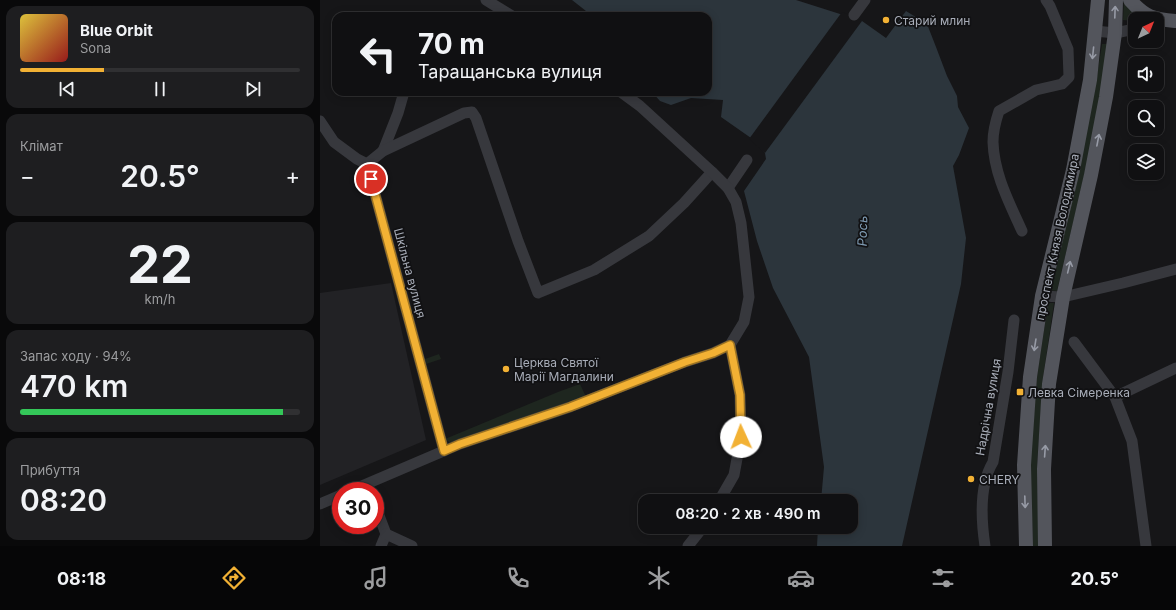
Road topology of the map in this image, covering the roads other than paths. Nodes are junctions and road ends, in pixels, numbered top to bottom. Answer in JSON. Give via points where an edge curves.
{"nodes":[{"id":1,"x":486,"y":0,"type":"edge"},
{"id":2,"x":865,"y":0,"type":"edge"},
{"id":3,"x":1046,"y":0,"type":"edge"},
{"id":4,"x":1098,"y":0,"type":"edge"},
{"id":5,"x":1116,"y":0,"type":"edge"},
{"id":6,"x":1130,"y":0,"type":"edge"},
{"id":7,"x":506,"y":12,"type":"edge"},
{"id":8,"x":854,"y":15,"type":"dead end"},
{"id":9,"x":1176,"y":20,"type":"edge"},
{"id":10,"x":1164,"y":23,"type":"edge"},
{"id":11,"x":1128,"y":30,"type":"edge"},
{"id":12,"x":1095,"y":32,"type":"junction"},
{"id":13,"x":1115,"y":33,"type":"junction"},
{"id":14,"x":403,"y":96,"type":"edge"},
{"id":15,"x":626,"y":96,"type":"edge"},
{"id":16,"x":320,"y":121,"type":"edge"},
{"id":17,"x":383,"y":151,"type":"junction"},
{"id":18,"x":747,"y":160,"type":"dead end"},
{"id":19,"x":367,"y":164,"type":"junction"},
{"id":20,"x":712,"y":172,"type":"junction"},
{"id":21,"x":728,"y":188,"type":"junction"},
{"id":22,"x":1022,"y":231,"type":"dead end"},
{"id":23,"x":1176,"y":269,"type":"edge"},
{"id":24,"x":1042,"y":296,"type":"junction"},
{"id":25,"x":1063,"y":297,"type":"junction"},
{"id":26,"x":1014,"y":320,"type":"dead end"},
{"id":27,"x":1074,"y":342,"type":"dead end"},
{"id":28,"x":730,"y":345,"type":"junction"},
{"id":29,"x":1176,"y":368,"type":"edge"},
{"id":30,"x":1115,"y":397,"type":"junction"},
{"id":31,"x":444,"y":451,"type":"junction"},
{"id":32,"x":379,"y":482,"type":"edge"},
{"id":33,"x":723,"y":494,"type":"edge"},
{"id":34,"x":332,"y":499,"type":"edge"},
{"id":35,"x":320,"y":504,"type":"edge"},
{"id":36,"x":384,"y":529,"type":"edge"},
{"id":37,"x":386,"y":534,"type":"junction"},
{"id":38,"x":697,"y":534,"type":"edge"},
{"id":39,"x":381,"y":546,"type":"edge"},
{"id":40,"x":412,"y":546,"type":"edge"},
{"id":41,"x":688,"y":546,"type":"edge"},
{"id":42,"x":984,"y":546,"type":"edge"},
{"id":43,"x":1026,"y":546,"type":"edge"},
{"id":44,"x":1045,"y":546,"type":"edge"},
{"id":45,"x":1146,"y":546,"type":"edge"}],
"edges":[{"from":1,"to":7,"type":"street"},
{"from":2,"to":8,"type":"street"},
{"from":3,"to":22,"type":"street","via":[[1068,49],[1069,77],[1062,84],[1036,90],[999,111],[993,140],[996,166]]},
{"from":4,"to":12,"type":"main road","name":"проспект Князя Володимира"},
{"from":13,"to":5,"type":"main road","name":"проспект Князя Володимира","one_way":true},
{"from":6,"to":9,"type":"main road","via":[[1150,17]]},
{"from":9,"to":10,"type":"street"},
{"from":11,"to":13,"type":"street"},
{"from":12,"to":13,"type":"street"},
{"from":12,"to":24,"type":"main road","name":"проспект Князя Володимира","one_way":true,"via":[[1090,80],[1073,170]]},
{"from":25,"to":13,"type":"main road","name":"проспект Князя Володимира","one_way":true,"via":[[1091,175]]},
{"from":14,"to":17,"type":"street"},
{"from":15,"to":20,"type":"street"},
{"from":16,"to":19,"type":"street","via":[[334,142]]},
{"from":17,"to":19,"type":"street"},
{"from":17,"to":20,"type":"street","via":[[464,113],[472,112],[538,293],[594,270],[649,236]]},
{"from":18,"to":21,"type":"street"},
{"from":19,"to":31,"type":"street","name":"Шкільна вулиця"},
{"from":20,"to":21,"type":"street"},
{"from":21,"to":28,"type":"street","via":[[736,202],[741,223],[749,297],[744,322]]},
{"from":23,"to":25,"type":"street"},
{"from":24,"to":25,"type":"street"},
{"from":24,"to":43,"type":"main road","name":"проспект Князя Володимира","one_way":true,"via":[[1030,378],[1024,457]]},
{"from":44,"to":25,"type":"main road","name":"проспект Князя Володимира","one_way":true,"via":[[1044,469],[1049,384]]},
{"from":26,"to":42,"type":"street","name":"Надрічна вулиця","via":[[993,462],[981,500]]},
{"from":27,"to":30,"type":"street"},
{"from":28,"to":31,"type":"street","via":[[570,407]]},
{"from":28,"to":33,"type":"street","via":[[740,395],[741,437],[734,475]]},
{"from":29,"to":30,"type":"street"},
{"from":30,"to":45,"type":"street","via":[[1132,441]]},
{"from":31,"to":32,"type":"street"},
{"from":34,"to":35,"type":"street"},
{"from":36,"to":37,"type":"street"},
{"from":37,"to":39,"type":"street"},
{"from":37,"to":40,"type":"street"},
{"from":38,"to":41,"type":"street"}]}
